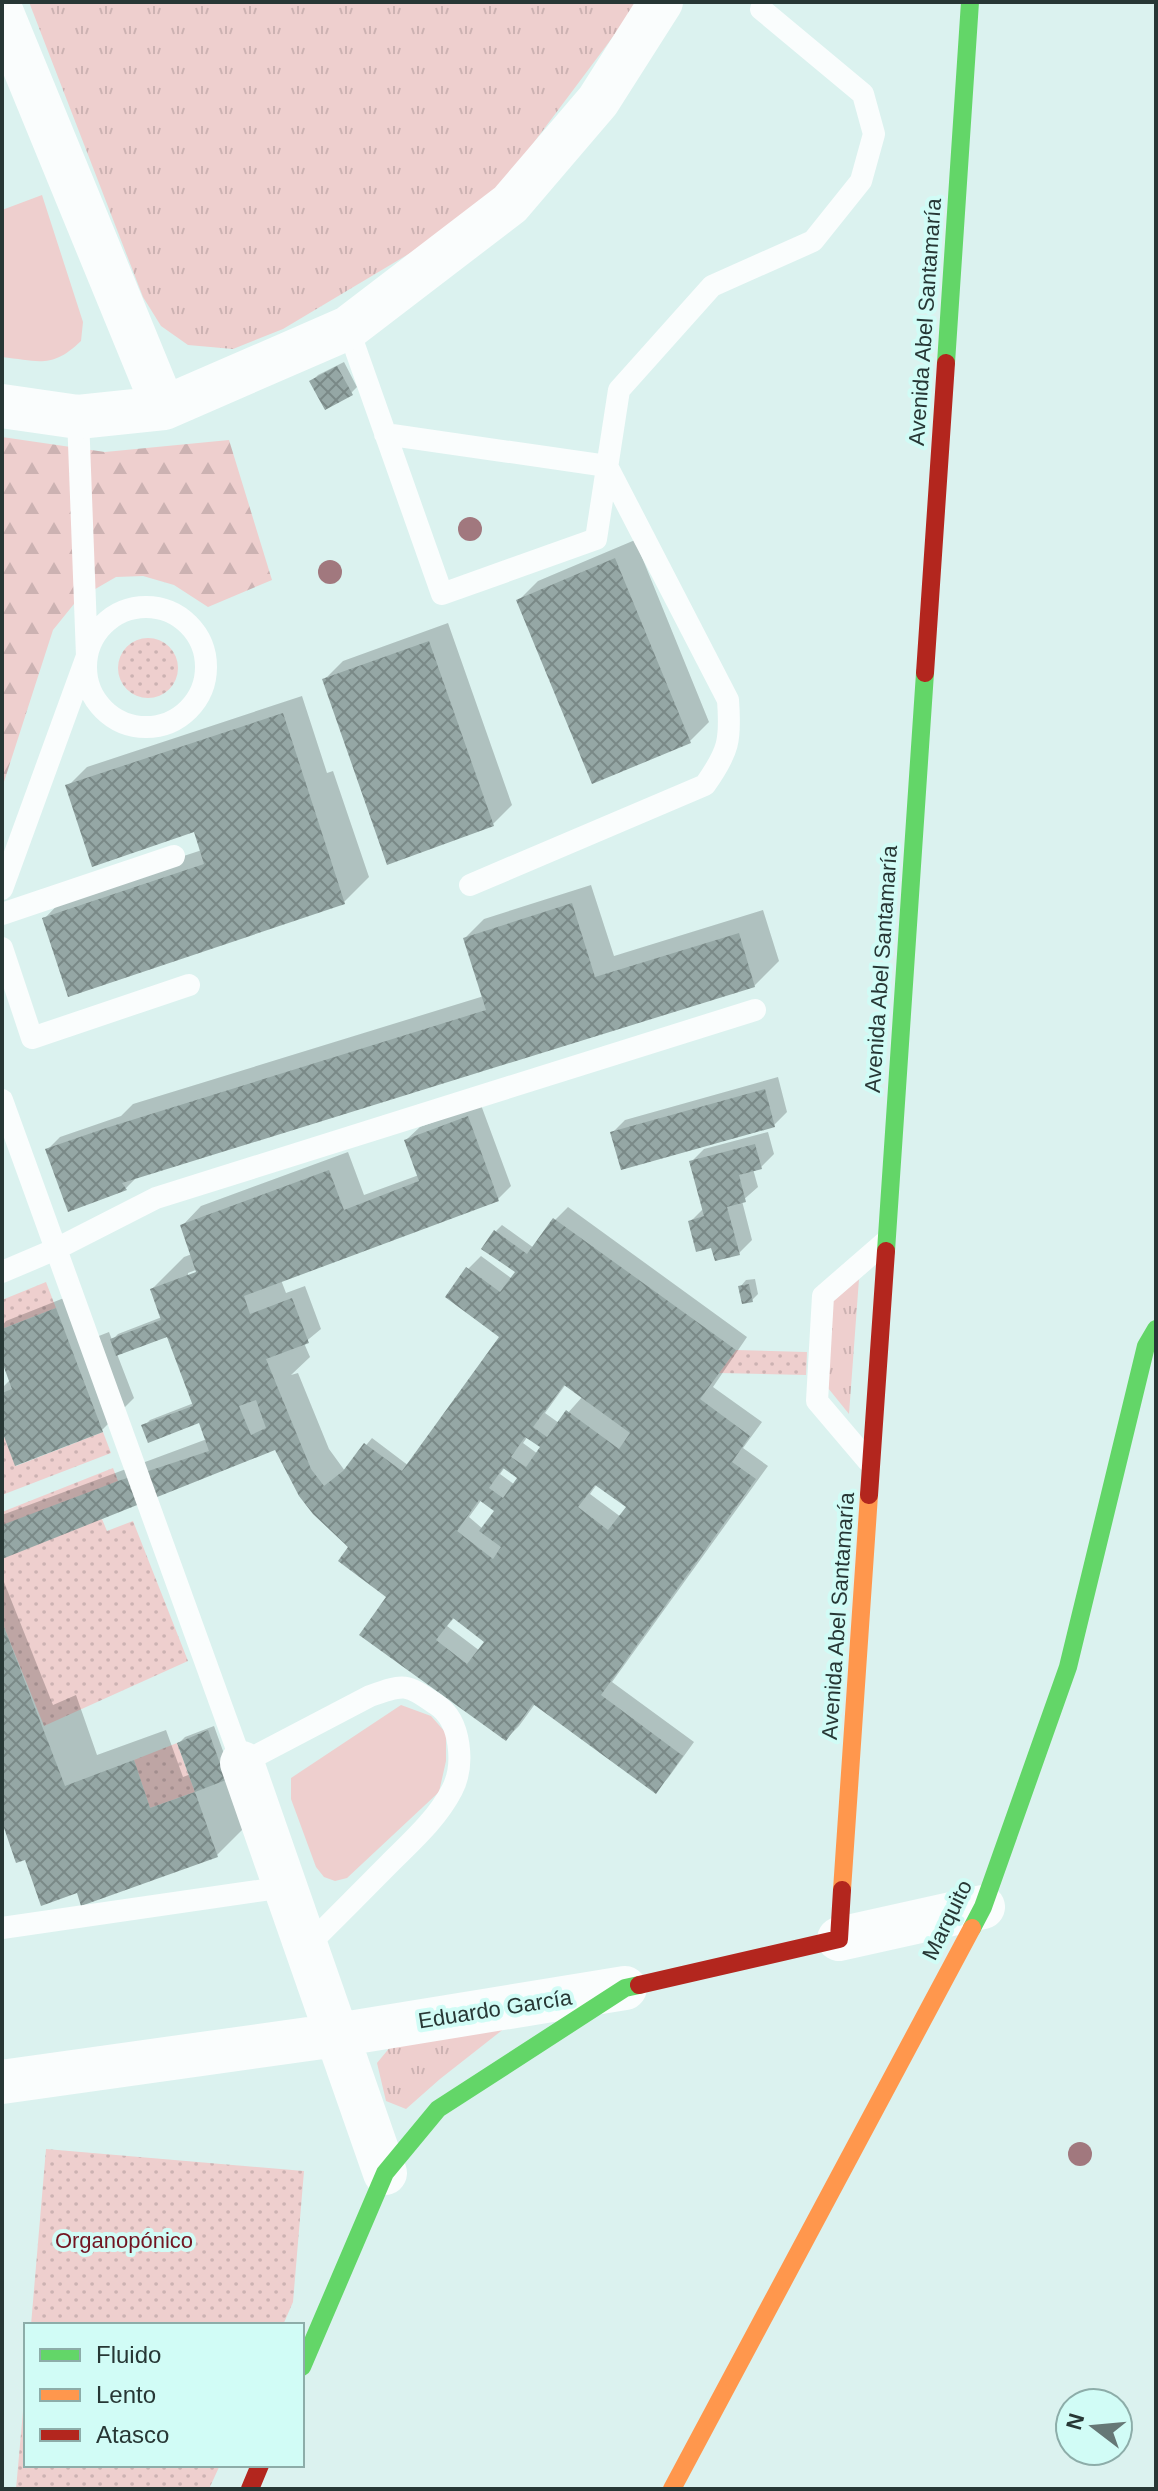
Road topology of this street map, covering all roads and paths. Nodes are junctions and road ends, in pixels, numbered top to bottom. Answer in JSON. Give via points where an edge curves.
{"nodes":[{"id":1,"x":661,"y":2,"type":"edge"},
{"id":2,"x":970,"y":2,"type":"edge"},
{"id":3,"x":761,"y":9,"type":"dead end"},
{"id":4,"x":2,"y":13,"type":"edge"},
{"id":5,"x":348,"y":328,"type":"junction"},
{"id":6,"x":2,"y":406,"type":"edge"},
{"id":7,"x":164,"y":408,"type":"junction"},
{"id":8,"x":78,"y":417,"type":"junction"},
{"id":9,"x":385,"y":434,"type":"junction"},
{"id":10,"x":607,"y":466,"type":"junction"},
{"id":11,"x":87,"y":656,"type":"junction"},
{"id":12,"x":174,"y":856,"type":"dead end"},
{"id":13,"x":470,"y":885,"type":"dead end"},
{"id":14,"x":2,"y":889,"type":"edge"},
{"id":15,"x":2,"y":914,"type":"edge"},
{"id":16,"x":2,"y":948,"type":"edge"},
{"id":17,"x":189,"y":985,"type":"dead end"},
{"id":18,"x":755,"y":1010,"type":"dead end"},
{"id":19,"x":2,"y":1100,"type":"edge"},
{"id":20,"x":888,"y":1239,"type":"junction"},
{"id":21,"x":56,"y":1249,"type":"junction"},
{"id":22,"x":2,"y":1272,"type":"edge"},
{"id":23,"x":1156,"y":1329,"type":"edge"},
{"id":24,"x":872,"y":1466,"type":"junction"},
{"id":25,"x":242,"y":1763,"type":"junction"},
{"id":26,"x":285,"y":1887,"type":"junction"},
{"id":27,"x":983,"y":1907,"type":"junction"},
{"id":28,"x":2,"y":1928,"type":"edge"},
{"id":29,"x":839,"y":1939,"type":"junction"},
{"id":30,"x":306,"y":1947,"type":"junction"},
{"id":31,"x":625,"y":1988,"type":"junction"},
{"id":32,"x":337,"y":2035,"type":"junction"},
{"id":33,"x":2,"y":2082,"type":"edge"},
{"id":34,"x":385,"y":2173,"type":"junction"},
{"id":35,"x":304,"y":2362,"type":"edge"},
{"id":36,"x":259,"y":2467,"type":"edge"},
{"id":37,"x":250,"y":2489,"type":"edge"},
{"id":38,"x":672,"y":2489,"type":"edge"}],
"edges":[{"from":1,"to":5,"type":"street","via":[[598,101],[510,204]]},
{"from":2,"to":20,"type":"main road","name":"Avenida Abel Santamaría"},
{"from":3,"to":10,"type":"lane","via":[[863,94],[874,134],[861,181],[813,241],[712,286],[619,390]]},
{"from":4,"to":7,"type":"street"},
{"from":5,"to":7,"type":"street"},
{"from":5,"to":9,"type":"lane"},
{"from":6,"to":8,"type":"street"},
{"from":7,"to":8,"type":"street"},
{"from":8,"to":11,"type":"lane"},
{"from":9,"to":10,"type":"lane"},
{"from":9,"to":10,"type":"lane","via":[[442,594],[596,539]]},
{"from":10,"to":13,"type":"lane","via":[[728,700],[730,728],[723,759],[705,785]]},
{"from":11,"to":11,"type":"lane","via":[[89,689],[98,704],[124,725],[158,727],[174,721],[188,711],[205,682],[205,657],[195,632],[175,615],[151,607],[117,614],[92,639]]},
{"from":11,"to":14,"type":"lane"},
{"from":12,"to":15,"type":"lane"},
{"from":16,"to":17,"type":"lane","via":[[32,1038]]},
{"from":18,"to":21,"type":"lane","via":[[156,1198]]},
{"from":19,"to":21,"type":"lane"},
{"from":20,"to":24,"type":"main road","name":"Avenida Abel Santamaría"},
{"from":20,"to":24,"type":"lane","via":[[823,1296],[817,1401]]},
{"from":21,"to":22,"type":"lane"},
{"from":21,"to":25,"type":"lane"},
{"from":23,"to":27,"type":"main road","name":"Marquito","via":[[1146,1346],[1068,1667]]},
{"from":24,"to":29,"type":"main road","name":"Avenida Abel Santamaría"},
{"from":25,"to":26,"type":"street"},
{"from":25,"to":30,"type":"lane","via":[[391,1688],[410,1687],[444,1710],[458,1739],[454,1787],[432,1822]]},
{"from":26,"to":28,"type":"lane"},
{"from":26,"to":30,"type":"street"},
{"from":27,"to":29,"type":"street","name":"Eduardo García"},
{"from":27,"to":38,"type":"main road","name":"Marquito"},
{"from":29,"to":31,"type":"main road","name":"Eduardo García"},
{"from":30,"to":32,"type":"street"},
{"from":31,"to":32,"type":"street","name":"Eduardo García"},
{"from":31,"to":34,"type":"main road","via":[[438,2109]]},
{"from":32,"to":33,"type":"street","name":"Eduardo García"},
{"from":32,"to":34,"type":"street"},
{"from":34,"to":35,"type":"main road"},
{"from":36,"to":37,"type":"main road"}]}
